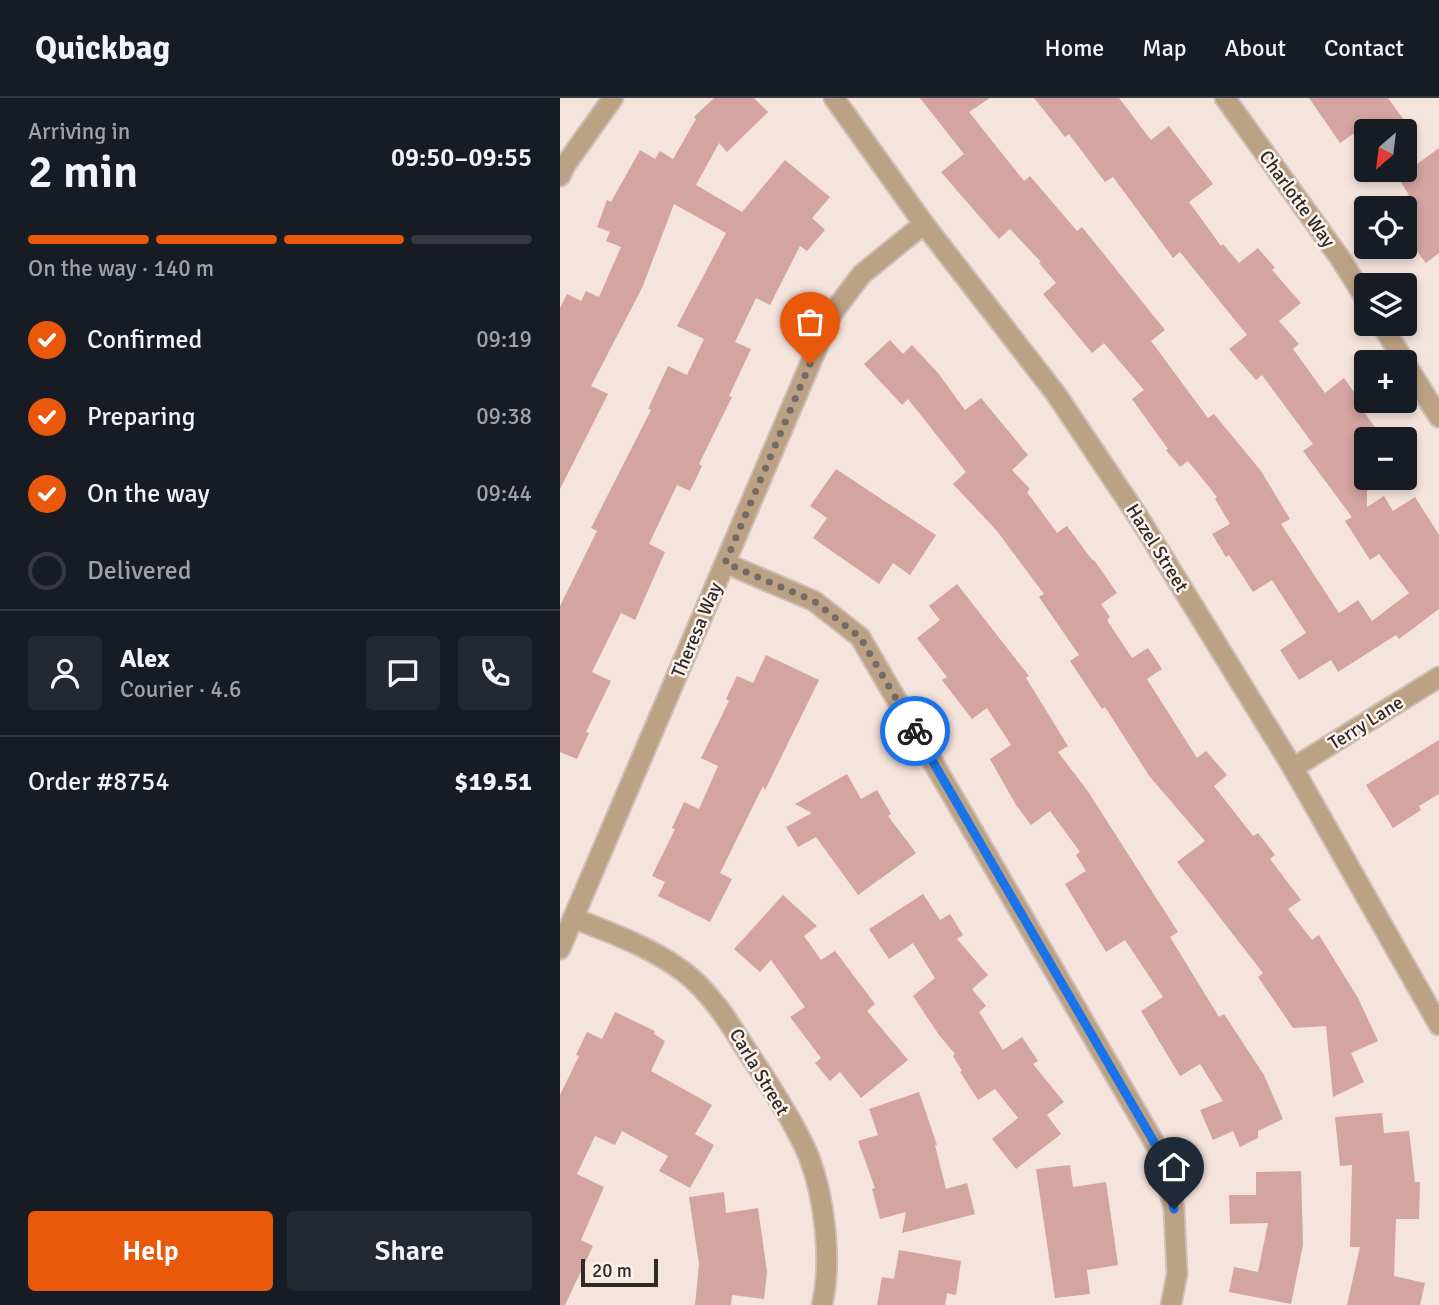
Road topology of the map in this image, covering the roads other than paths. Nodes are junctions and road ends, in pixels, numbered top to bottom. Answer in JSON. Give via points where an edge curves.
{"nodes":[{"id":1,"x":613,"y":98,"type":"edge"},
{"id":2,"x":834,"y":98,"type":"edge"},
{"id":3,"x":1225,"y":98,"type":"edge"},
{"id":4,"x":560,"y":176,"type":"edge"},
{"id":5,"x":924,"y":224,"type":"junction"},
{"id":6,"x":1354,"y":280,"type":"edge"},
{"id":7,"x":1417,"y":381,"type":"edge"},
{"id":8,"x":1439,"y":416,"type":"edge"},
{"id":9,"x":725,"y":563,"type":"junction"},
{"id":10,"x":1439,"y":677,"type":"edge"},
{"id":11,"x":1293,"y":768,"type":"junction"},
{"id":12,"x":573,"y":918,"type":"junction"},
{"id":13,"x":560,"y":949,"type":"edge"},
{"id":14,"x":1439,"y":1025,"type":"edge"},
{"id":15,"x":822,"y":1305,"type":"edge"},
{"id":16,"x":1171,"y":1305,"type":"edge"}],
"edges":[{"from":1,"to":4,"type":"street"},
{"from":2,"to":5,"type":"street","name":"Hazel Street"},
{"from":3,"to":6,"type":"street","name":"Charlotte Way"},
{"from":5,"to":9,"type":"street","name":"Theresa Way","via":[[862,274],[831,314]]},
{"from":5,"to":11,"type":"street","name":"Hazel Street","via":[[1056,394],[1139,518]]},
{"from":7,"to":8,"type":"street"},
{"from":9,"to":12,"type":"street","name":"Theresa Way"},
{"from":9,"to":16,"type":"street","via":[[814,601],[860,637],[1161,1154],[1174,1209],[1177,1274]]},
{"from":10,"to":11,"type":"street","name":"Terry Lane"},
{"from":11,"to":14,"type":"street","name":"Hazel Street"},
{"from":12,"to":13,"type":"street","name":"Theresa Way"},
{"from":12,"to":15,"type":"street","name":"Carla Street","via":[[638,944],[683,972],[717,1003],[773,1090],[809,1157],[823,1211],[827,1283]]}]}
